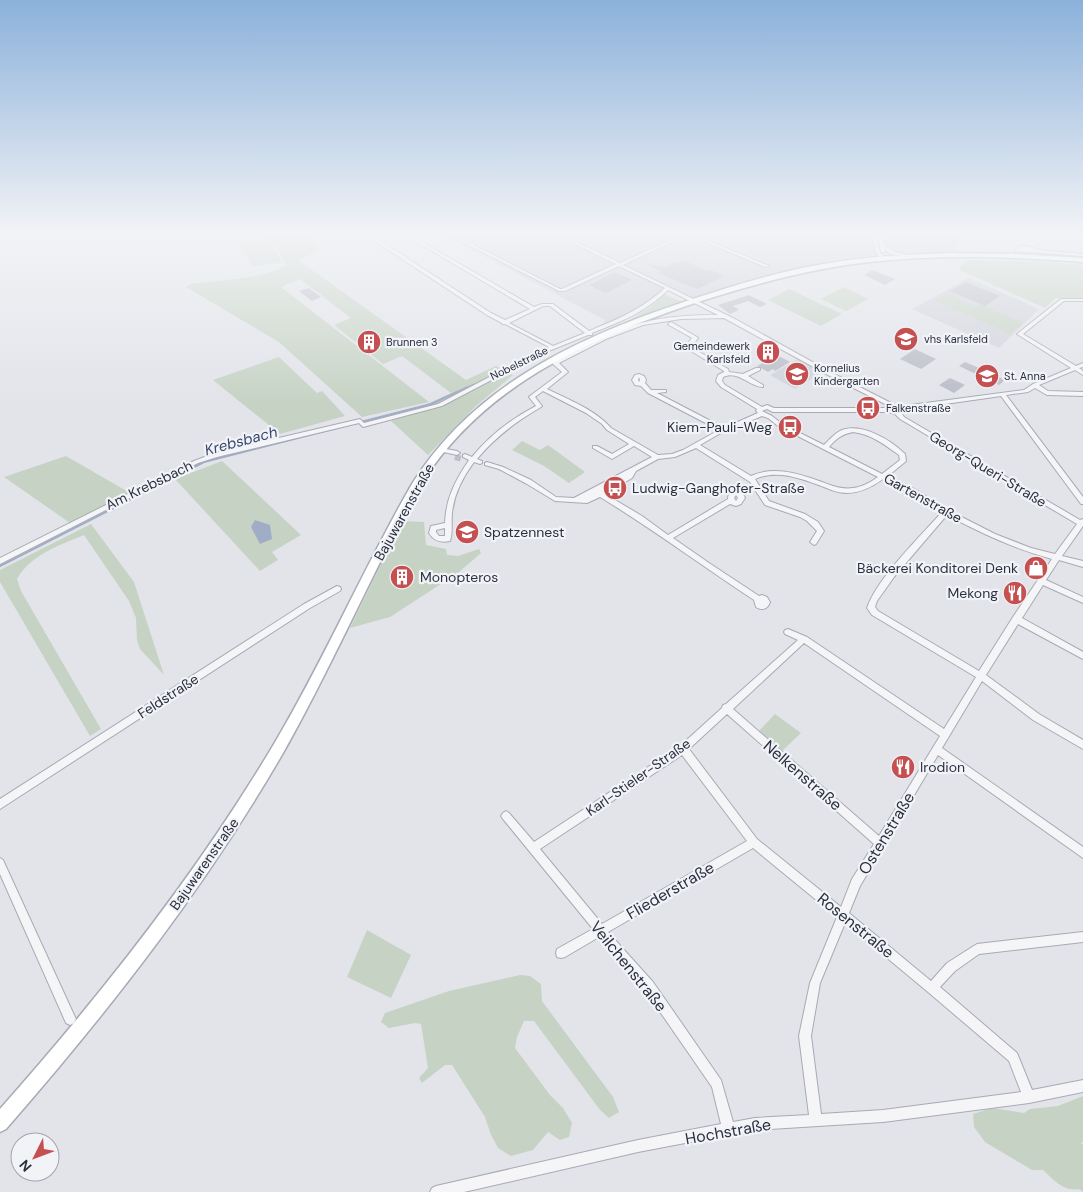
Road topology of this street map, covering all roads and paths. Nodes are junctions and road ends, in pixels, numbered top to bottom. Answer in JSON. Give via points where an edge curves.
{"nodes":[{"id":1,"x":454,"y":291,"type":"edge"},
{"id":2,"x":502,"y":291,"type":"edge"},
{"id":3,"x":665,"y":291,"type":"edge"},
{"id":4,"x":673,"y":291,"type":"edge"},
{"id":5,"x":729,"y":291,"type":"edge"},
{"id":6,"x":1083,"y":300,"type":"edge"},
{"id":7,"x":695,"y":301,"type":"junction"},
{"id":8,"x":534,"y":309,"type":"junction"},
{"id":9,"x":724,"y":316,"type":"junction"},
{"id":10,"x":669,"y":321,"type":"junction"},
{"id":11,"x":504,"y":323,"type":"junction"},
{"id":12,"x":590,"y":334,"type":"junction"},
{"id":13,"x":552,"y":347,"type":"junction"},
{"id":14,"x":1083,"y":365,"type":"edge"},
{"id":15,"x":1075,"y":368,"type":"junction"},
{"id":16,"x":758,"y":369,"type":"dead end"},
{"id":17,"x":727,"y":373,"type":"junction"},
{"id":18,"x":1083,"y":373,"type":"edge"},
{"id":19,"x":744,"y":376,"type":"junction"},
{"id":20,"x":642,"y":383,"type":"dead end"},
{"id":21,"x":1035,"y":385,"type":"junction"},
{"id":22,"x":761,"y":386,"type":"dead end"},
{"id":23,"x":543,"y":389,"type":"junction"},
{"id":24,"x":664,"y":391,"type":"dead end"},
{"id":25,"x":650,"y":392,"type":"junction"},
{"id":26,"x":1002,"y":394,"type":"junction"},
{"id":27,"x":1082,"y":395,"type":"edge"},
{"id":28,"x":889,"y":407,"type":"junction"},
{"id":29,"x":900,"y":410,"type":"junction"},
{"id":30,"x":761,"y":412,"type":"junction"},
{"id":31,"x":772,"y":413,"type":"junction"},
{"id":32,"x":362,"y":423,"type":"joint"},
{"id":33,"x":724,"y":430,"type":"junction"},
{"id":34,"x":633,"y":444,"type":"junction"},
{"id":35,"x":696,"y":445,"type":"junction"},
{"id":36,"x":595,"y":448,"type":"dead end"},
{"id":37,"x":825,"y":448,"type":"junction"},
{"id":38,"x":440,"y":450,"type":"junction"},
{"id":39,"x":656,"y":457,"type":"junction"},
{"id":40,"x":476,"y":461,"type":"junction"},
{"id":41,"x":487,"y":464,"type":"dead end"},
{"id":42,"x":883,"y":476,"type":"junction"},
{"id":43,"x":750,"y":479,"type":"junction"},
{"id":44,"x":597,"y":492,"type":"junction"},
{"id":45,"x":731,"y":500,"type":"dead end"},
{"id":46,"x":1083,"y":502,"type":"edge"},
{"id":47,"x":946,"y":512,"type":"junction"},
{"id":48,"x":1081,"y":522,"type":"edge"},
{"id":49,"x":448,"y":525,"type":"dead end"},
{"id":50,"x":668,"y":538,"type":"junction"},
{"id":51,"x":814,"y":542,"type":"dead end"},
{"id":52,"x":1057,"y":558,"type":"junction"},
{"id":53,"x":0,"y":561,"type":"edge"},
{"id":54,"x":1083,"y":564,"type":"edge"},
{"id":55,"x":1042,"y":580,"type":"junction"},
{"id":56,"x":337,"y":589,"type":"dead end"},
{"id":57,"x":758,"y":599,"type":"dead end"},
{"id":58,"x":1083,"y":600,"type":"edge"},
{"id":59,"x":1016,"y":619,"type":"junction"},
{"id":60,"x":788,"y":632,"type":"dead end"},
{"id":61,"x":804,"y":639,"type":"junction"},
{"id":62,"x":1083,"y":656,"type":"edge"},
{"id":63,"x":981,"y":676,"type":"junction"},
{"id":64,"x":726,"y":708,"type":"junction"},
{"id":65,"x":945,"y":735,"type":"junction"},
{"id":66,"x":1083,"y":745,"type":"edge"},
{"id":67,"x":683,"y":749,"type":"junction"},
{"id":68,"x":937,"y":749,"type":"junction"},
{"id":69,"x":0,"y":804,"type":"edge"},
{"id":70,"x":506,"y":816,"type":"dead end"},
{"id":71,"x":754,"y":842,"type":"junction"},
{"id":72,"x":880,"y":843,"type":"junction"},
{"id":73,"x":532,"y":848,"type":"junction"},
{"id":74,"x":1083,"y":852,"type":"edge"},
{"id":75,"x":0,"y":863,"type":"edge"},
{"id":76,"x":842,"y":913,"type":"junction"},
{"id":77,"x":600,"y":930,"type":"junction"},
{"id":78,"x":1083,"y":937,"type":"edge"},
{"id":79,"x":561,"y":953,"type":"dead end"},
{"id":80,"x":932,"y":988,"type":"junction"},
{"id":81,"x":70,"y":1019,"type":"dead end"},
{"id":82,"x":1083,"y":1086,"type":"edge"},
{"id":83,"x":1029,"y":1097,"type":"junction"},
{"id":84,"x":816,"y":1120,"type":"junction"},
{"id":85,"x":0,"y":1123,"type":"edge"},
{"id":86,"x":729,"y":1130,"type":"junction"},
{"id":87,"x":436,"y":1192,"type":"edge"}],
"edges":[{"from":1,"to":11,"type":"street"},
{"from":2,"to":8,"type":"street"},
{"from":3,"to":12,"type":"street","name":"Nobelstraße","via":[[644,308]]},
{"from":4,"to":7,"type":"street"},
{"from":5,"to":7,"type":"main road","name":"Bajuwarenstraße"},
{"from":6,"to":15,"type":"street","via":[[1063,300],[1020,334]]},
{"from":7,"to":9,"type":"street"},
{"from":7,"to":38,"type":"main road","name":"Bajuwarenstraße","via":[[592,338],[527,372],[491,400]]},
{"from":8,"to":11,"type":"street"},
{"from":8,"to":12,"type":"street","via":[[551,305]]},
{"from":9,"to":10,"type":"street"},
{"from":9,"to":28,"type":"street"},
{"from":10,"to":17,"type":"street","via":[[695,338],[688,347],[723,367]]},
{"from":10,"to":23,"type":"street","via":[[645,324],[603,339],[555,363],[565,372]]},
{"from":11,"to":13,"type":"street"},
{"from":12,"to":13,"type":"street","name":"Nobelstraße"},
{"from":13,"to":32,"type":"street","name":"Nobelstraße","via":[[440,405]]},
{"from":14,"to":15,"type":"street"},
{"from":15,"to":18,"type":"street"},
{"from":15,"to":21,"type":"street"},
{"from":16,"to":19,"type":"street"},
{"from":17,"to":19,"type":"street"},
{"from":17,"to":30,"type":"street","via":[[720,376],[723,386]]},
{"from":19,"to":22,"type":"street"},
{"from":20,"to":25,"type":"street"},
{"from":21,"to":26,"type":"street","via":[[1026,391]]},
{"from":21,"to":27,"type":"street","via":[[1047,393]]},
{"from":23,"to":34,"type":"street","via":[[588,412]]},
{"from":23,"to":40,"type":"street","via":[[532,397],[539,406],[508,424]]},
{"from":24,"to":25,"type":"street"},
{"from":25,"to":33,"type":"street"},
{"from":26,"to":29,"type":"street"},
{"from":26,"to":46,"type":"street"},
{"from":28,"to":29,"type":"street"},
{"from":28,"to":31,"type":"street"},
{"from":29,"to":48,"type":"street","name":"Georg-Queri-Straße","via":[[902,418]]},
{"from":30,"to":31,"type":"street"},
{"from":30,"to":33,"type":"street"},
{"from":31,"to":37,"type":"street","name":"Gartenstraße","via":[[780,425]]},
{"from":32,"to":53,"type":"street","name":"Am Krebsbach","via":[[215,455]]},
{"from":33,"to":35,"type":"street"},
{"from":34,"to":36,"type":"street","via":[[612,457]]},
{"from":34,"to":39,"type":"street"},
{"from":35,"to":39,"type":"street","via":[[673,456]]},
{"from":35,"to":43,"type":"street"},
{"from":37,"to":42,"type":"street","name":"Gartenstraße"},
{"from":37,"to":42,"type":"street","via":[[849,429],[860,428],[902,454],[902,461]]},
{"from":38,"to":40,"type":"street"},
{"from":38,"to":85,"type":"main road","name":"Bajuwarenstraße","via":[[414,488],[280,746],[236,818],[169,915],[77,1035]]},
{"from":39,"to":44,"type":"street","via":[[630,476]]},
{"from":40,"to":49,"type":"street","via":[[454,490]]},
{"from":41,"to":44,"type":"street","via":[[529,482],[555,499],[587,501]]},
{"from":42,"to":43,"type":"street","via":[[862,488],[846,492],[804,477],[777,473],[758,474]]},
{"from":42,"to":47,"type":"street","name":"Gartenstraße"},
{"from":43,"to":51,"type":"street","via":[[767,504],[790,509],[813,520],[821,531]]},
{"from":44,"to":50,"type":"street"},
{"from":45,"to":50,"type":"street"},
{"from":47,"to":52,"type":"street","name":"Gartenstraße","via":[[1012,544]]},
{"from":47,"to":63,"type":"street","via":[[906,556],[874,599],[871,608]]},
{"from":48,"to":52,"type":"street","name":"Ostenstraße"},
{"from":50,"to":57,"type":"street"},
{"from":52,"to":54,"type":"street","name":"Gartenstraße"},
{"from":52,"to":55,"type":"street","name":"Ostenstraße"},
{"from":55,"to":58,"type":"street"},
{"from":55,"to":59,"type":"street","name":"Ostenstraße"},
{"from":56,"to":69,"type":"street","name":"Feldstraße"},
{"from":59,"to":62,"type":"street"},
{"from":59,"to":63,"type":"street","name":"Ostenstraße"},
{"from":60,"to":61,"type":"street"},
{"from":61,"to":64,"type":"street","name":"Karl-Stieler-Straße"},
{"from":61,"to":65,"type":"street"},
{"from":63,"to":65,"type":"street","name":"Ostenstraße"},
{"from":63,"to":66,"type":"street","via":[[1036,717]]},
{"from":64,"to":67,"type":"street","name":"Karl-Stieler-Straße"},
{"from":64,"to":72,"type":"street","name":"Nelkenstraße"},
{"from":65,"to":68,"type":"street","name":"Ostenstraße"},
{"from":67,"to":71,"type":"street","name":"Rosenstraße"},
{"from":67,"to":73,"type":"street","name":"Karl-Stieler-Straße"},
{"from":68,"to":72,"type":"street","name":"Ostenstraße"},
{"from":68,"to":74,"type":"street"},
{"from":70,"to":73,"type":"street","name":"Veilchenstraße"},
{"from":71,"to":76,"type":"street","name":"Rosenstraße"},
{"from":71,"to":77,"type":"street","name":"Fliederstraße"},
{"from":72,"to":76,"type":"street","name":"Ostenstraße"},
{"from":73,"to":77,"type":"street","name":"Veilchenstraße"},
{"from":75,"to":81,"type":"street"},
{"from":76,"to":80,"type":"street","name":"Rosenstraße"},
{"from":76,"to":84,"type":"street","name":"Ostenstraße","via":[[815,983],[806,1036]]},
{"from":77,"to":79,"type":"street","name":"Fliederstraße"},
{"from":77,"to":86,"type":"street","name":"Veilchenstraße","via":[[649,986],[717,1084]]},
{"from":78,"to":80,"type":"street","via":[[977,949],[951,967]]},
{"from":80,"to":83,"type":"street","name":"Rosenstraße","via":[[1013,1057]]},
{"from":82,"to":83,"type":"street","name":"Hochstraße"},
{"from":83,"to":84,"type":"street","name":"Hochstraße","via":[[883,1116]]},
{"from":84,"to":86,"type":"street","name":"Hochstraße","via":[[755,1124]]},
{"from":86,"to":87,"type":"street","name":"Hochstraße","via":[[638,1146]]}]}
